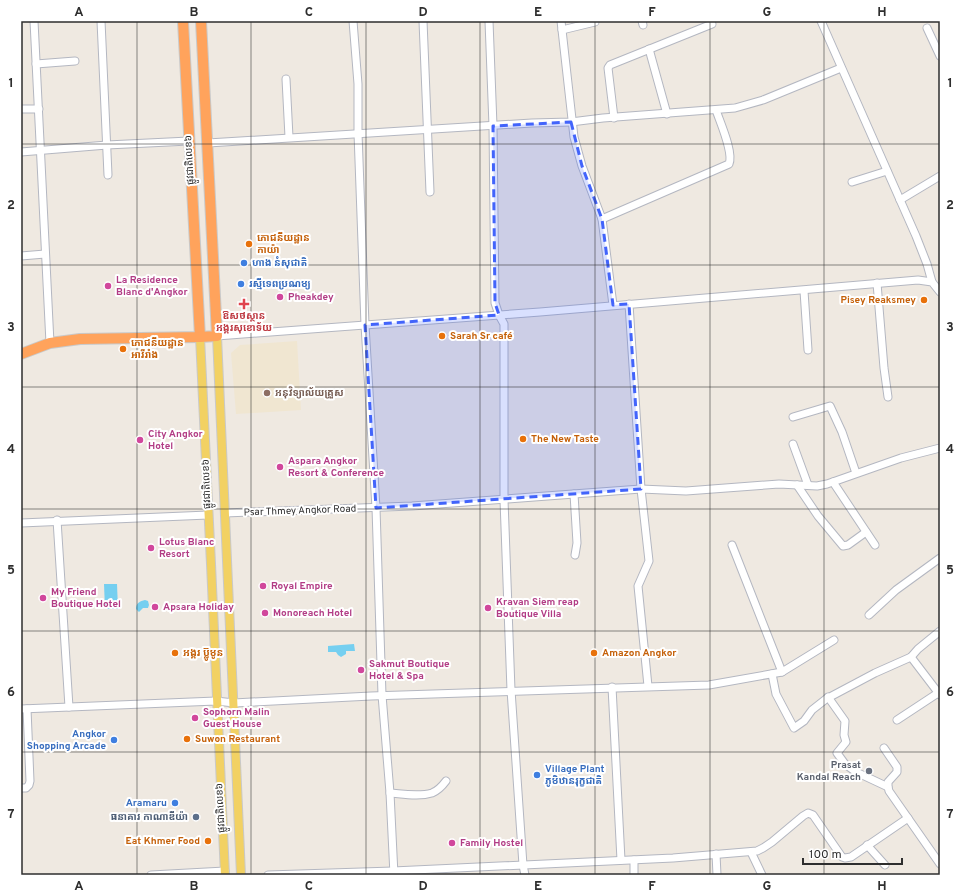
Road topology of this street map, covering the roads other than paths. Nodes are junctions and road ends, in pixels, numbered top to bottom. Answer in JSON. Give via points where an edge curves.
{"nodes":[{"id":1,"x":34,"y":21,"type":"edge"},
{"id":2,"x":101,"y":21,"type":"edge"},
{"id":3,"x":183,"y":21,"type":"edge"},
{"id":4,"x":201,"y":21,"type":"edge"},
{"id":5,"x":353,"y":21,"type":"edge"},
{"id":6,"x":422,"y":21,"type":"edge"},
{"id":7,"x":489,"y":21,"type":"edge"},
{"id":8,"x":562,"y":21,"type":"edge"},
{"id":9,"x":821,"y":21,"type":"edge"},
{"id":10,"x":595,"y":22,"type":"edge"},
{"id":11,"x":712,"y":24,"type":"dead end"},
{"id":12,"x":927,"y":25,"type":"edge"},
{"id":13,"x":562,"y":30,"type":"junction"},
{"id":14,"x":649,"y":49,"type":"junction"},
{"id":15,"x":940,"y":56,"type":"edge"},
{"id":16,"x":75,"y":61,"type":"dead end"},
{"id":17,"x":36,"y":64,"type":"junction"},
{"id":18,"x":841,"y":68,"type":"junction"},
{"id":19,"x":286,"y":80,"type":"dead end"},
{"id":20,"x":21,"y":109,"type":"edge"},
{"id":21,"x":39,"y":109,"type":"junction"},
{"id":22,"x":716,"y":110,"type":"junction"},
{"id":23,"x":667,"y":114,"type":"junction"},
{"id":24,"x":614,"y":118,"type":"junction"},
{"id":25,"x":571,"y":122,"type":"junction"},
{"id":26,"x":493,"y":126,"type":"junction"},
{"id":27,"x":427,"y":129,"type":"junction"},
{"id":28,"x":358,"y":133,"type":"junction"},
{"id":29,"x":289,"y":137,"type":"junction"},
{"id":30,"x":189,"y":141,"type":"junction"},
{"id":31,"x":208,"y":143,"type":"junction"},
{"id":32,"x":107,"y":145,"type":"junction"},
{"id":33,"x":40,"y":150,"type":"junction"},
{"id":34,"x":21,"y":152,"type":"edge"},
{"id":35,"x":887,"y":171,"type":"junction"},
{"id":36,"x":108,"y":175,"type":"dead end"},
{"id":37,"x":940,"y":176,"type":"edge"},
{"id":38,"x":852,"y":182,"type":"dead end"},
{"id":39,"x":430,"y":192,"type":"dead end"},
{"id":40,"x":900,"y":200,"type":"junction"},
{"id":41,"x":602,"y":219,"type":"junction"},
{"id":42,"x":45,"y":254,"type":"junction"},
{"id":43,"x":21,"y":256,"type":"edge"},
{"id":44,"x":932,"y":282,"type":"junction"},
{"id":45,"x":877,"y":283,"type":"junction"},
{"id":46,"x":804,"y":291,"type":"junction"},
{"id":47,"x":940,"y":292,"type":"edge"},
{"id":48,"x":629,"y":304,"type":"junction"},
{"id":49,"x":613,"y":305,"type":"junction"},
{"id":50,"x":499,"y":315,"type":"junction"},
{"id":51,"x":365,"y":325,"type":"junction"},
{"id":52,"x":217,"y":336,"type":"junction"},
{"id":53,"x":200,"y":337,"type":"junction"},
{"id":54,"x":50,"y":343,"type":"junction"},
{"id":55,"x":808,"y":350,"type":"dead end"},
{"id":56,"x":21,"y":354,"type":"edge"},
{"id":57,"x":888,"y":397,"type":"dead end"},
{"id":58,"x":793,"y":417,"type":"dead end"},
{"id":59,"x":793,"y":444,"type":"dead end"},
{"id":60,"x":940,"y":448,"type":"edge"},
{"id":61,"x":856,"y":473,"type":"junction"},
{"id":62,"x":833,"y":482,"type":"junction"},
{"id":63,"x":797,"y":485,"type":"junction"},
{"id":64,"x":808,"y":485,"type":"junction"},
{"id":65,"x":641,"y":489,"type":"junction"},
{"id":66,"x":574,"y":494,"type":"junction"},
{"id":67,"x":504,"y":500,"type":"junction"},
{"id":68,"x":376,"y":508,"type":"junction"},
{"id":69,"x":225,"y":513,"type":"junction"},
{"id":70,"x":208,"y":515,"type":"junction"},
{"id":71,"x":57,"y":520,"type":"junction"},
{"id":72,"x":21,"y":523,"type":"edge"},
{"id":73,"x":866,"y":532,"type":"junction"},
{"id":74,"x":732,"y":545,"type":"dead end"},
{"id":75,"x":875,"y":545,"type":"dead end"},
{"id":76,"x":575,"y":555,"type":"dead end"},
{"id":77,"x":940,"y":558,"type":"edge"},
{"id":78,"x":869,"y":615,"type":"dead end"},
{"id":79,"x":940,"y":631,"type":"edge"},
{"id":80,"x":834,"y":640,"type":"dead end"},
{"id":81,"x":911,"y":657,"type":"junction"},
{"id":82,"x":782,"y":672,"type":"junction"},
{"id":83,"x":772,"y":674,"type":"junction"},
{"id":84,"x":648,"y":686,"type":"junction"},
{"id":85,"x":612,"y":687,"type":"junction"},
{"id":86,"x":511,"y":690,"type":"junction"},
{"id":87,"x":939,"y":694,"type":"edge"},
{"id":88,"x":382,"y":695,"type":"junction"},
{"id":89,"x":828,"y":697,"type":"junction"},
{"id":90,"x":216,"y":701,"type":"junction"},
{"id":91,"x":234,"y":703,"type":"junction"},
{"id":92,"x":69,"y":707,"type":"junction"},
{"id":93,"x":24,"y":709,"type":"edge"},
{"id":94,"x":897,"y":720,"type":"dead end"},
{"id":95,"x":884,"y":748,"type":"dead end"},
{"id":96,"x":446,"y":781,"type":"dead end"},
{"id":97,"x":888,"y":787,"type":"junction"},
{"id":98,"x":21,"y":788,"type":"edge"},
{"id":99,"x":390,"y":793,"type":"junction"},
{"id":100,"x":908,"y":818,"type":"junction"},
{"id":101,"x":867,"y":845,"type":"junction"},
{"id":102,"x":751,"y":852,"type":"junction"},
{"id":103,"x":716,"y":854,"type":"junction"},
{"id":104,"x":621,"y":860,"type":"junction"},
{"id":105,"x":634,"y":860,"type":"junction"},
{"id":106,"x":940,"y":864,"type":"edge"},
{"id":107,"x":885,"y":865,"type":"dead end"},
{"id":108,"x":523,"y":866,"type":"junction"},
{"id":109,"x":225,"y":873,"type":"edge"},
{"id":110,"x":394,"y":873,"type":"edge"},
{"id":111,"x":151,"y":875,"type":"edge"},
{"id":112,"x":242,"y":875,"type":"edge"},
{"id":113,"x":268,"y":875,"type":"edge"},
{"id":114,"x":525,"y":875,"type":"edge"},
{"id":115,"x":634,"y":875,"type":"edge"},
{"id":116,"x":717,"y":875,"type":"edge"},
{"id":117,"x":762,"y":875,"type":"edge"}],
"edges":[{"from":1,"to":17,"type":"street"},
{"from":2,"to":32,"type":"street"},
{"from":3,"to":30,"type":"highway","name":"ផ្លូវជាតិលេខ៦"},
{"from":4,"to":31,"type":"highway","name":"ផ្លូវជាតិលេខ៦"},
{"from":5,"to":28,"type":"street","via":[[358,84]]},
{"from":6,"to":27,"type":"street"},
{"from":7,"to":26,"type":"street"},
{"from":8,"to":13,"type":"street"},
{"from":9,"to":18,"type":"street"},
{"from":10,"to":13,"type":"street"},
{"from":11,"to":14,"type":"street"},
{"from":12,"to":15,"type":"street"},
{"from":13,"to":25,"type":"street"},
{"from":14,"to":23,"type":"street"},
{"from":14,"to":24,"type":"street","via":[[609,66]]},
{"from":16,"to":17,"type":"street"},
{"from":17,"to":21,"type":"street"},
{"from":18,"to":22,"type":"street","via":[[755,102]]},
{"from":18,"to":35,"type":"street"},
{"from":19,"to":29,"type":"street"},
{"from":20,"to":21,"type":"street"},
{"from":21,"to":33,"type":"street"},
{"from":22,"to":23,"type":"street"},
{"from":22,"to":41,"type":"street","via":[[730,151],[729,164]]},
{"from":23,"to":24,"type":"street"},
{"from":24,"to":25,"type":"street"},
{"from":25,"to":26,"type":"street"},
{"from":25,"to":41,"type":"street","via":[[582,166]]},
{"from":26,"to":27,"type":"street"},
{"from":26,"to":50,"type":"street","via":[[495,303]]},
{"from":27,"to":28,"type":"street"},
{"from":27,"to":39,"type":"street"},
{"from":28,"to":29,"type":"street"},
{"from":28,"to":51,"type":"street"},
{"from":29,"to":31,"type":"street"},
{"from":30,"to":32,"type":"street"},
{"from":30,"to":53,"type":"highway","name":"ផ្លូវជាតិលេខ៦"},
{"from":31,"to":52,"type":"highway","name":"ផ្លូវជាតិលេខ៦"},
{"from":32,"to":33,"type":"street"},
{"from":32,"to":36,"type":"street"},
{"from":33,"to":34,"type":"street"},
{"from":33,"to":42,"type":"street"},
{"from":35,"to":38,"type":"street"},
{"from":35,"to":40,"type":"street"},
{"from":37,"to":40,"type":"street"},
{"from":40,"to":44,"type":"street","via":[[928,264]]},
{"from":41,"to":49,"type":"street"},
{"from":42,"to":43,"type":"street"},
{"from":42,"to":54,"type":"street"},
{"from":44,"to":45,"type":"street","via":[[918,280]]},
{"from":44,"to":47,"type":"street"},
{"from":45,"to":46,"type":"street"},
{"from":45,"to":57,"type":"street"},
{"from":46,"to":48,"type":"street"},
{"from":46,"to":55,"type":"street"},
{"from":48,"to":49,"type":"street"},
{"from":48,"to":65,"type":"street"},
{"from":49,"to":50,"type":"street"},
{"from":50,"to":51,"type":"street"},
{"from":50,"to":67,"type":"street","via":[[504,324]]},
{"from":51,"to":52,"type":"street"},
{"from":51,"to":68,"type":"street"},
{"from":52,"to":53,"type":"highway"},
{"from":52,"to":69,"type":"main road","name":"ផ្លូវជាតិលេខ៦"},
{"from":53,"to":54,"type":"highway"},
{"from":53,"to":70,"type":"main road","name":"ផ្លូវជាតិលេខ៦"},
{"from":54,"to":56,"type":"highway"},
{"from":58,"to":61,"type":"street","via":[[830,406]]},
{"from":59,"to":64,"type":"street"},
{"from":60,"to":61,"type":"street","name":"Psar Thmey Angkor Road"},
{"from":61,"to":62,"type":"street","name":"Psar Thmey Angkor Road"},
{"from":62,"to":64,"type":"street","name":"Psar Thmey Angkor Road","via":[[817,486]]},
{"from":62,"to":73,"type":"street"},
{"from":63,"to":64,"type":"street","name":"Psar Thmey Angkor Road"},
{"from":63,"to":65,"type":"street","name":"Psar Thmey Angkor Road","via":[[686,491]]},
{"from":63,"to":73,"type":"street","via":[[843,546],[848,546]]},
{"from":65,"to":66,"type":"street","name":"Psar Thmey Angkor Road"},
{"from":65,"to":84,"type":"street","via":[[649,561],[638,586]]},
{"from":66,"to":67,"type":"street","name":"Psar Thmey Angkor Road"},
{"from":66,"to":76,"type":"street","via":[[577,543]]},
{"from":67,"to":68,"type":"street","name":"Psar Thmey Angkor Road"},
{"from":67,"to":86,"type":"street"},
{"from":68,"to":69,"type":"street","name":"Psar Thmey Angkor Road"},
{"from":68,"to":88,"type":"street"},
{"from":69,"to":91,"type":"main road","name":"ផ្លូវជាតិលេខ៦"},
{"from":70,"to":71,"type":"street"},
{"from":70,"to":90,"type":"main road","name":"ផ្លូវជាតិលេខ៦"},
{"from":71,"to":72,"type":"street"},
{"from":71,"to":92,"type":"street"},
{"from":73,"to":75,"type":"street"},
{"from":74,"to":82,"type":"street"},
{"from":77,"to":78,"type":"street","via":[[896,590]]},
{"from":79,"to":81,"type":"street","via":[[918,648]]},
{"from":80,"to":82,"type":"street"},
{"from":81,"to":87,"type":"street"},
{"from":81,"to":89,"type":"street"},
{"from":82,"to":83,"type":"street"},
{"from":83,"to":84,"type":"street","via":[[708,685]]},
{"from":83,"to":89,"type":"street","via":[[776,694],[794,728]]},
{"from":84,"to":85,"type":"street"},
{"from":85,"to":86,"type":"street"},
{"from":85,"to":104,"type":"street"},
{"from":86,"to":88,"type":"street"},
{"from":86,"to":108,"type":"street"},
{"from":87,"to":94,"type":"street"},
{"from":88,"to":91,"type":"street"},
{"from":88,"to":99,"type":"street"},
{"from":89,"to":97,"type":"street","via":[[845,721],[846,742],[837,753],[845,764],[856,772]]},
{"from":90,"to":91,"type":"street"},
{"from":90,"to":92,"type":"street"},
{"from":90,"to":109,"type":"main road","name":"ផ្លូវជាតិលេខ៦"},
{"from":91,"to":112,"type":"main road","name":"ផ្លូវជាតិលេខ៦"},
{"from":92,"to":93,"type":"street"},
{"from":93,"to":98,"type":"street","via":[[30,781],[29,785]]},
{"from":95,"to":97,"type":"street","via":[[897,767],[897,772],[888,782]]},
{"from":96,"to":99,"type":"street","via":[[432,793]]},
{"from":97,"to":100,"type":"street"},
{"from":99,"to":110,"type":"street"},
{"from":100,"to":101,"type":"street"},
{"from":100,"to":106,"type":"street"},
{"from":101,"to":102,"type":"street","via":[[851,857],[842,857],[813,815],[808,813],[763,848]]},
{"from":101,"to":107,"type":"street"},
{"from":102,"to":103,"type":"street"},
{"from":102,"to":117,"type":"street"},
{"from":103,"to":105,"type":"street"},
{"from":103,"to":116,"type":"street"},
{"from":104,"to":105,"type":"street"},
{"from":104,"to":108,"type":"street"},
{"from":105,"to":115,"type":"street"},
{"from":108,"to":110,"type":"street"},
{"from":108,"to":114,"type":"street"},
{"from":109,"to":111,"type":"street"},
{"from":110,"to":113,"type":"street"}]}
